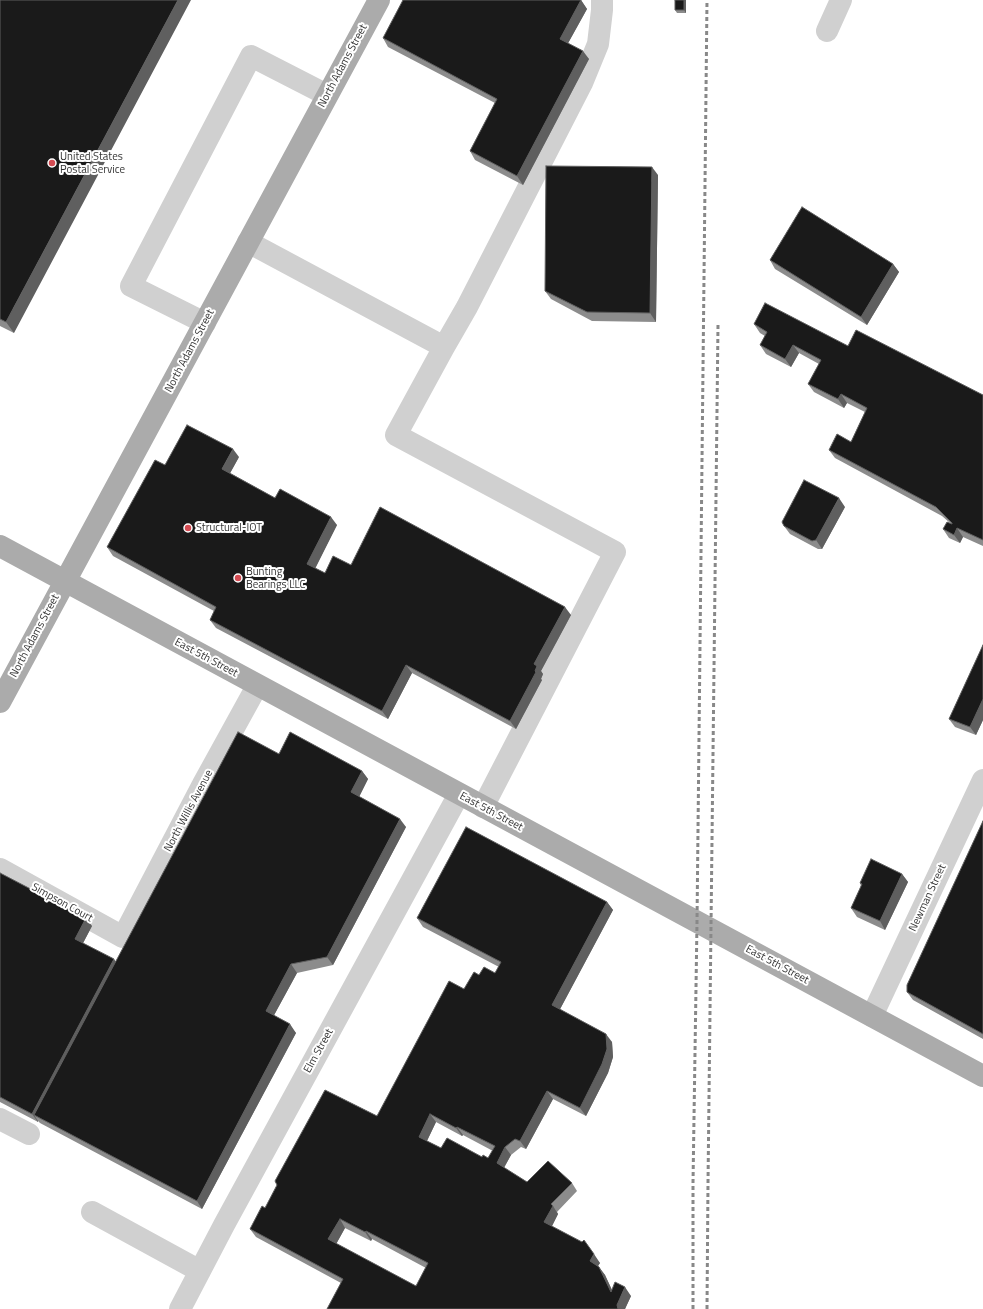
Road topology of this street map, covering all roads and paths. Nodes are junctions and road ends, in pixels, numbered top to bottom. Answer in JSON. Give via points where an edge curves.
{"nodes":[{"id":1,"x":379,"y":0,"type":"edge"},
{"id":2,"x":602,"y":0,"type":"edge"},
{"id":3,"x":841,"y":0,"type":"edge"},
{"id":4,"x":827,"y":31,"type":"dead end"},
{"id":5,"x":328,"y":95,"type":"junction"},
{"id":6,"x":248,"y":242,"type":"junction"},
{"id":7,"x":205,"y":323,"type":"junction"},
{"id":8,"x":444,"y":347,"type":"junction"},
{"id":9,"x":0,"y":546,"type":"edge"},
{"id":10,"x":64,"y":582,"type":"junction"},
{"id":11,"x":257,"y":686,"type":"junction"},
{"id":12,"x":0,"y":702,"type":"edge"},
{"id":13,"x":983,"y":780,"type":"edge"},
{"id":14,"x":458,"y":794,"type":"junction"},
{"id":15,"x":483,"y":807,"type":"junction"},
{"id":16,"x":0,"y":869,"type":"edge"},
{"id":17,"x":123,"y":937,"type":"joint"},
{"id":18,"x":872,"y":1016,"type":"junction"},
{"id":19,"x":983,"y":1076,"type":"edge"},
{"id":20,"x":0,"y":1119,"type":"edge"},
{"id":21,"x":29,"y":1134,"type":"dead end"},
{"id":22,"x":92,"y":1212,"type":"dead end"},
{"id":23,"x":200,"y":1271,"type":"junction"},
{"id":24,"x":180,"y":1309,"type":"edge"}],
"edges":[{"from":1,"to":5,"type":"main road","name":"North Adams Street"},
{"from":2,"to":8,"type":"street","via":[[598,44],[582,84],[467,308]]},
{"from":3,"to":4,"type":"street"},
{"from":5,"to":6,"type":"main road","name":"North Adams Street"},
{"from":5,"to":7,"type":"street","via":[[251,56],[131,286]]},
{"from":6,"to":7,"type":"main road","name":"North Adams Street"},
{"from":6,"to":8,"type":"street"},
{"from":7,"to":10,"type":"main road","name":"North Adams Street"},
{"from":8,"to":15,"type":"street","via":[[396,435],[616,552]]},
{"from":9,"to":10,"type":"main road","name":"East 5th Street"},
{"from":10,"to":11,"type":"main road","name":"East 5th Street"},
{"from":10,"to":12,"type":"main road","name":"North Adams Street"},
{"from":11,"to":14,"type":"main road","name":"East 5th Street"},
{"from":11,"to":17,"type":"street","name":"North Willis Avenue","via":[[202,784]]},
{"from":13,"to":18,"type":"street","name":"Newman Street"},
{"from":14,"to":15,"type":"main road","name":"East 5th Street"},
{"from":14,"to":23,"type":"street","name":"Elm Street"},
{"from":15,"to":18,"type":"main road","name":"East 5th Street"},
{"from":16,"to":17,"type":"street","name":"Simpson Court"},
{"from":18,"to":19,"type":"main road","name":"East 5th Street"},
{"from":20,"to":21,"type":"street"},
{"from":22,"to":23,"type":"street"},
{"from":23,"to":24,"type":"street","name":"Elm Street"}]}
